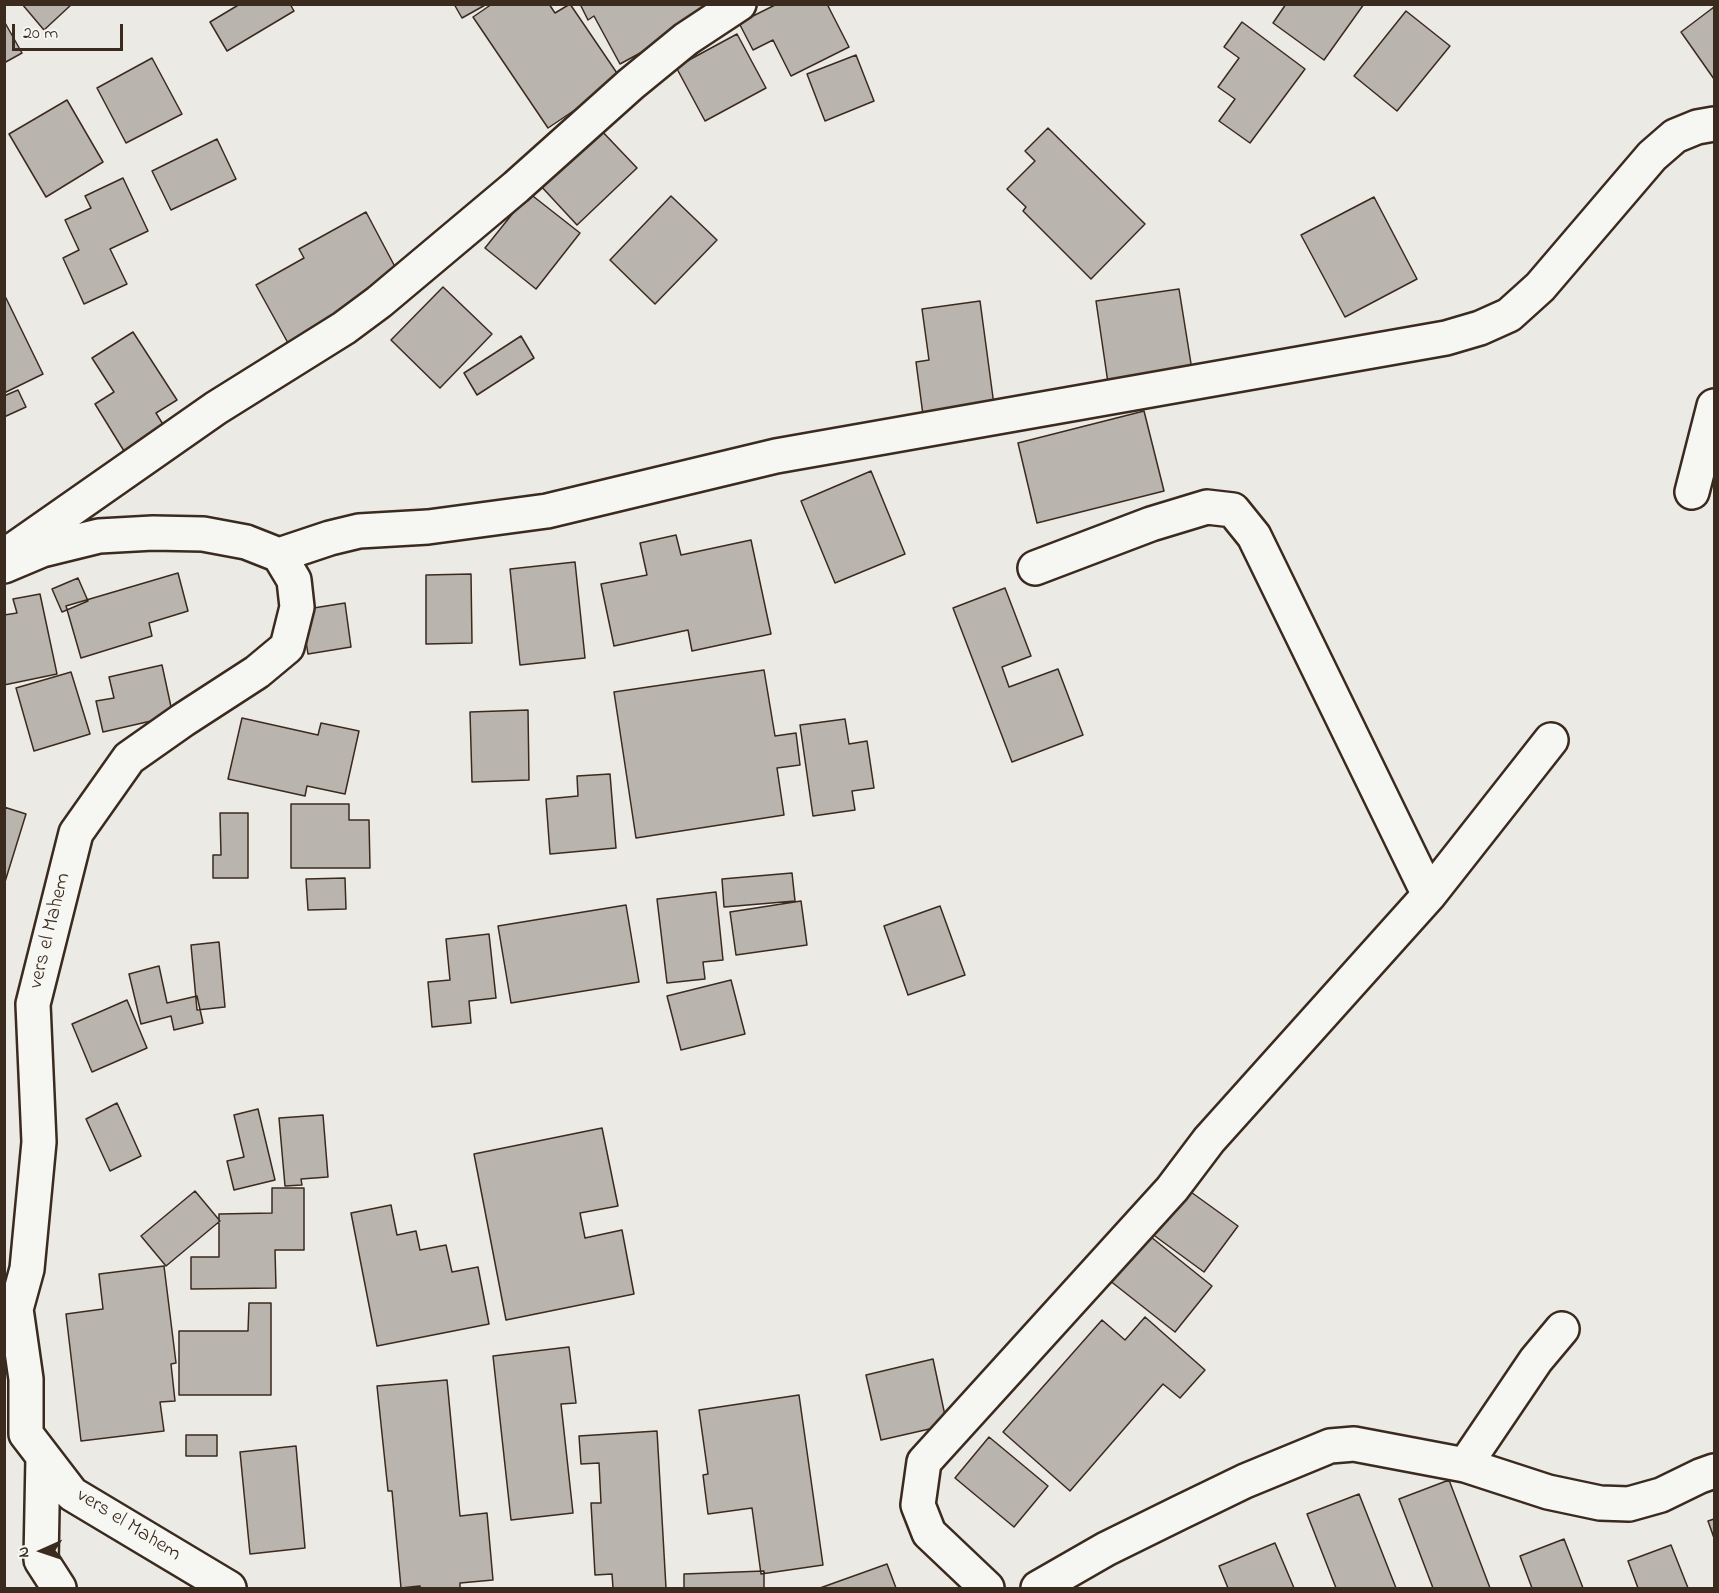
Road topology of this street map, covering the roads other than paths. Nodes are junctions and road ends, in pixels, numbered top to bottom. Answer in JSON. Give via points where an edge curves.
{"nodes":[{"id":1,"x":739,"y":4,"type":"edge"},
{"id":2,"x":1714,"y":124,"type":"edge"},
{"id":3,"x":1714,"y":406,"type":"edge"},
{"id":4,"x":1692,"y":492,"type":"dead end"},
{"id":5,"x":279,"y":555,"type":"junction"},
{"id":6,"x":4,"y":556,"type":"edge"},
{"id":7,"x":4,"y":566,"type":"edge"},
{"id":8,"x":1035,"y":568,"type":"dead end"},
{"id":9,"x":1551,"y":740,"type":"dead end"},
{"id":10,"x":1429,"y":895,"type":"junction"},
{"id":11,"x":10,"y":1314,"type":"edge"},
{"id":12,"x":1562,"y":1329,"type":"dead end"},
{"id":13,"x":43,"y":1456,"type":"junction"},
{"id":14,"x":1465,"y":1465,"type":"junction"},
{"id":15,"x":1714,"y":1471,"type":"edge"},
{"id":16,"x":59,"y":1588,"type":"edge"},
{"id":17,"x":229,"y":1588,"type":"edge"},
{"id":18,"x":987,"y":1588,"type":"edge"},
{"id":19,"x":1038,"y":1588,"type":"edge"}],
"edges":[{"from":1,"to":6,"type":"street","via":[[686,39],[631,84],[516,187],[344,328],[216,408]]},
{"from":2,"to":5,"type":"street","via":[[1675,136],[1652,156],[1540,287],[1509,315],[1472,331],[776,456],[547,511],[428,527],[359,531]]},
{"from":3,"to":4,"type":"street"},
{"from":5,"to":7,"type":"street","via":[[246,542],[203,534],[153,533],[99,536],[42,550]]},
{"from":5,"to":11,"type":"street","name":"vers el Mahem","via":[[294,580],[297,607],[287,647],[257,672],[129,758],[76,833],[33,1004],[39,1142],[27,1269]]},
{"from":8,"to":10,"type":"street","via":[[1207,507],[1233,510],[1254,536]]},
{"from":9,"to":10,"type":"street"},
{"from":10,"to":18,"type":"street","via":[[1209,1140],[1172,1189],[924,1462],[918,1505],[929,1533]]},
{"from":11,"to":13,"type":"street","name":"vers el Mahem","via":[[26,1379],[26,1434]]},
{"from":12,"to":14,"type":"street","via":[[1536,1360]]},
{"from":13,"to":16,"type":"street","via":[[41,1560]]},
{"from":13,"to":17,"type":"street","name":"vers el Mahem","via":[[72,1494]]},
{"from":14,"to":15,"type":"street","via":[[1548,1492],[1600,1503],[1629,1504],[1661,1495]]},
{"from":14,"to":19,"type":"street","via":[[1354,1444],[1330,1446],[1179,1513]]}]}
